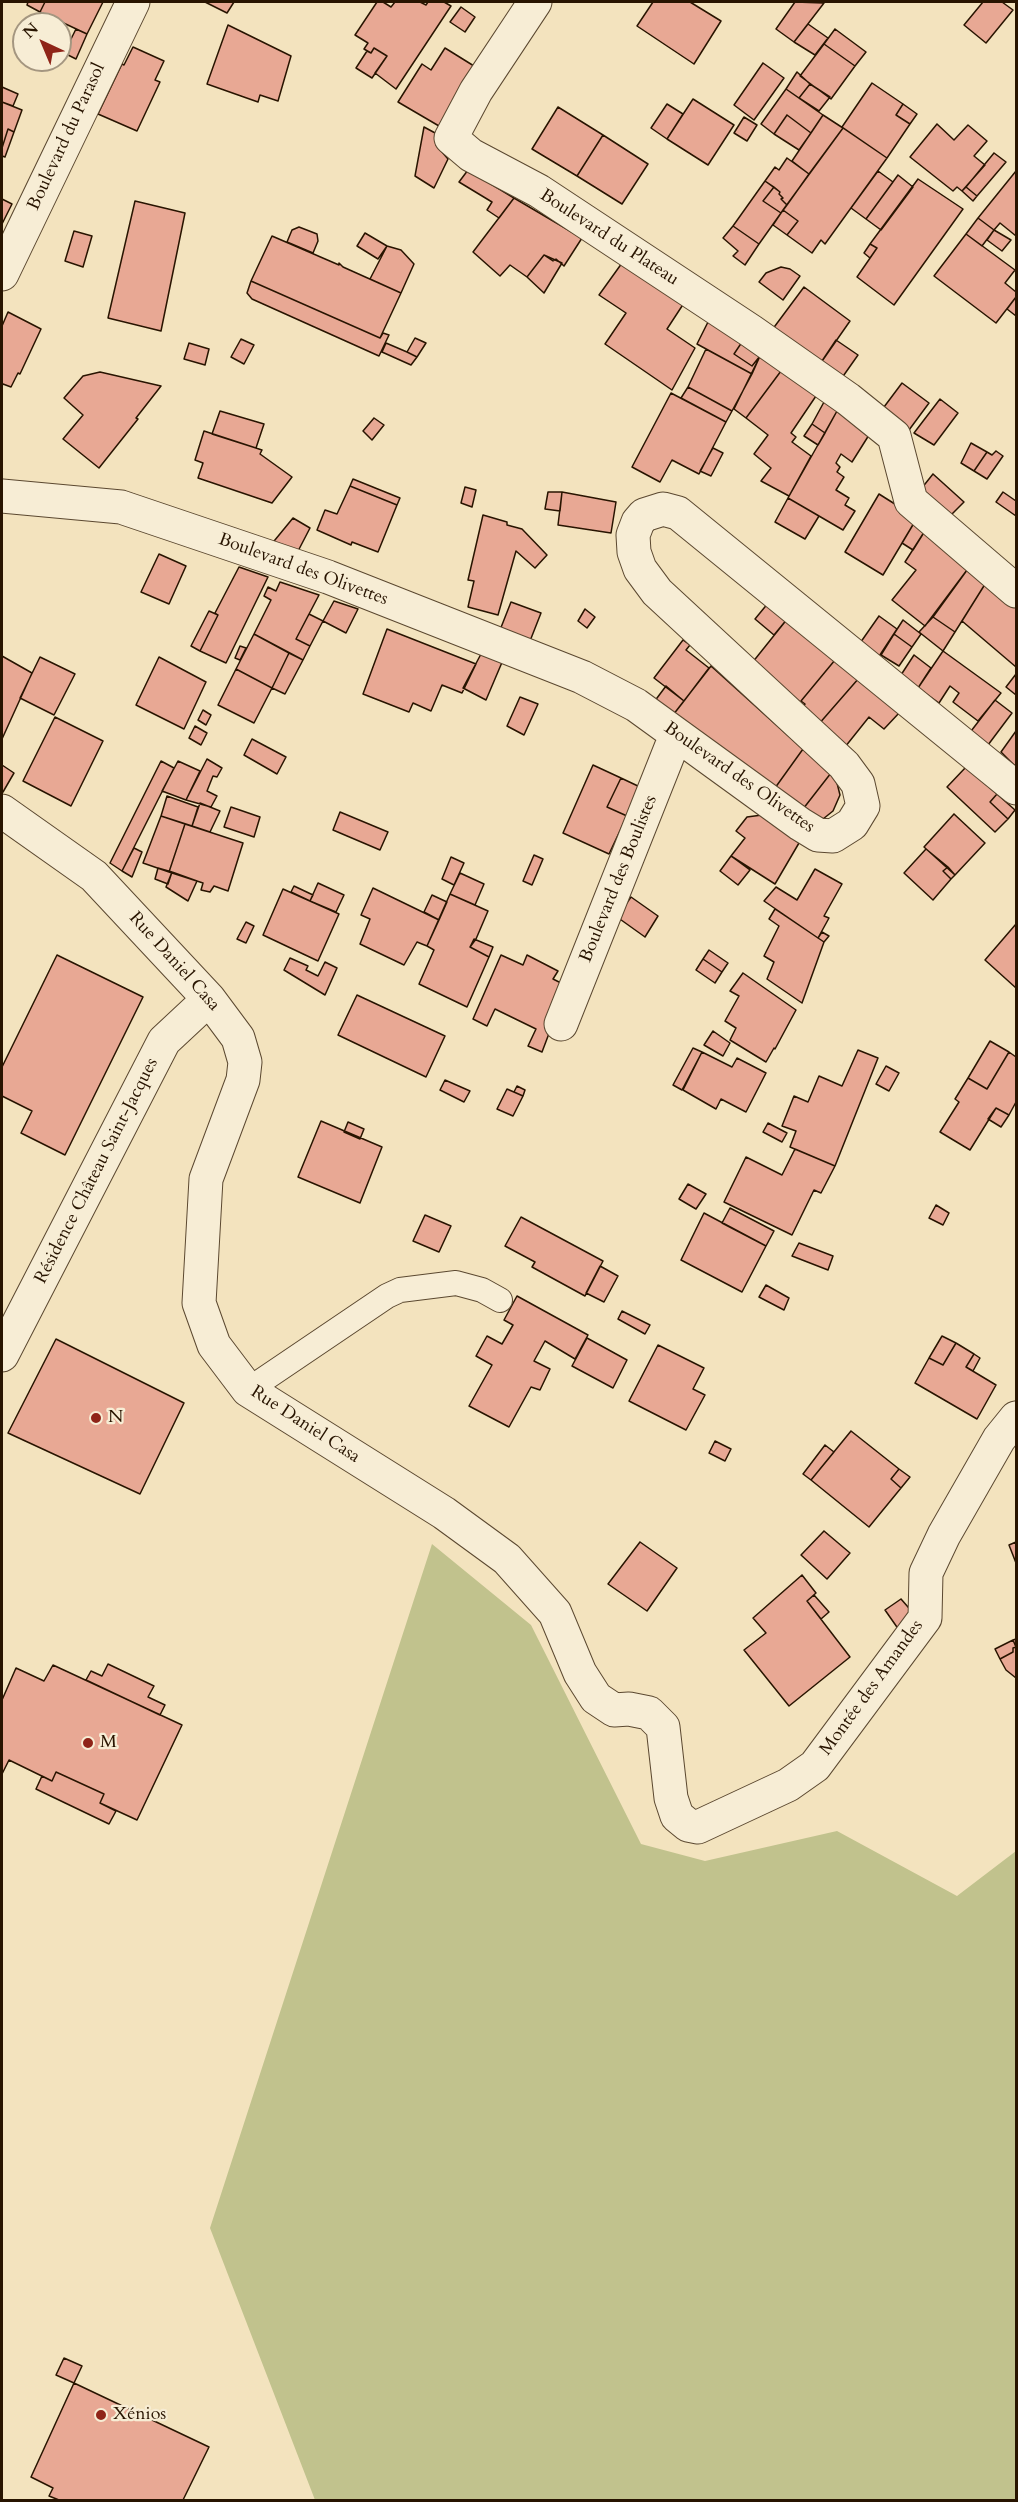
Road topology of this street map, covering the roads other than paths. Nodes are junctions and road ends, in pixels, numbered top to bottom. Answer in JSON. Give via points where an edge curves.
{"nodes":[{"id":1,"x":133,"y":2,"type":"edge"},
{"id":2,"x":536,"y":2,"type":"edge"},
{"id":3,"x":2,"y":274,"type":"edge"},
{"id":4,"x":2,"y":496,"type":"edge"},
{"id":5,"x":1017,"y":591,"type":"edge"},
{"id":6,"x":676,"y":735,"type":"junction"},
{"id":7,"x":1017,"y":788,"type":"edge"},
{"id":8,"x":2,"y":811,"type":"edge"},
{"id":9,"x":209,"y":999,"type":"junction"},
{"id":10,"x":561,"y":1024,"type":"dead end"},
{"id":11,"x":500,"y":1300,"type":"dead end"},
{"id":12,"x":2,"y":1355,"type":"edge"},
{"id":13,"x":248,"y":1390,"type":"junction"},
{"id":14,"x":1017,"y":1419,"type":"edge"},
{"id":15,"x":815,"y":1766,"type":"joint"}],
"edges":[{"from":1,"to":3,"type":"street","name":"Boulevard du Parasol"},
{"from":2,"to":5,"type":"street","name":"Boulevard du Plateau","via":[[476,91],[451,138],[471,156],[539,191],[848,399],[894,436],[911,501]]},
{"from":4,"to":6,"type":"street","name":"Boulevard des Olivettes","via":[[121,507],[328,577],[582,677],[636,705]]},
{"from":6,"to":7,"type":"street","name":"Boulevard des Olivettes","via":[[818,835],[833,836],[852,824],[863,806],[858,784],[844,765],[657,592],[640,569],[633,535],[644,515],[663,509],[678,513],[700,530]]},
{"from":6,"to":10,"type":"street","name":"Boulevard des Boulistes"},
{"from":8,"to":9,"type":"street","name":"Rue Daniel Casa","via":[[94,876]]},
{"from":9,"to":12,"type":"street","name":"Résidence Château Saint-Jacques","via":[[164,1041]]},
{"from":9,"to":13,"type":"street","name":"Rue Daniel Casa","via":[[238,1038],[245,1062],[243,1080],[206,1179],[199,1303],[214,1345]]},
{"from":11,"to":13,"type":"lane","via":[[456,1283],[400,1290]]},
{"from":13,"to":15,"type":"street","name":"Rue Daniel Casa","via":[[444,1513],[507,1559],[555,1613],[580,1673],[596,1698],[614,1710],[649,1713],[663,1727],[671,1798],[676,1816],[688,1826],[698,1827],[778,1790]]},
{"from":14,"to":15,"type":"street","name":"Montée des Amandes","via":[[999,1439],[926,1573],[925,1618]]}]}
